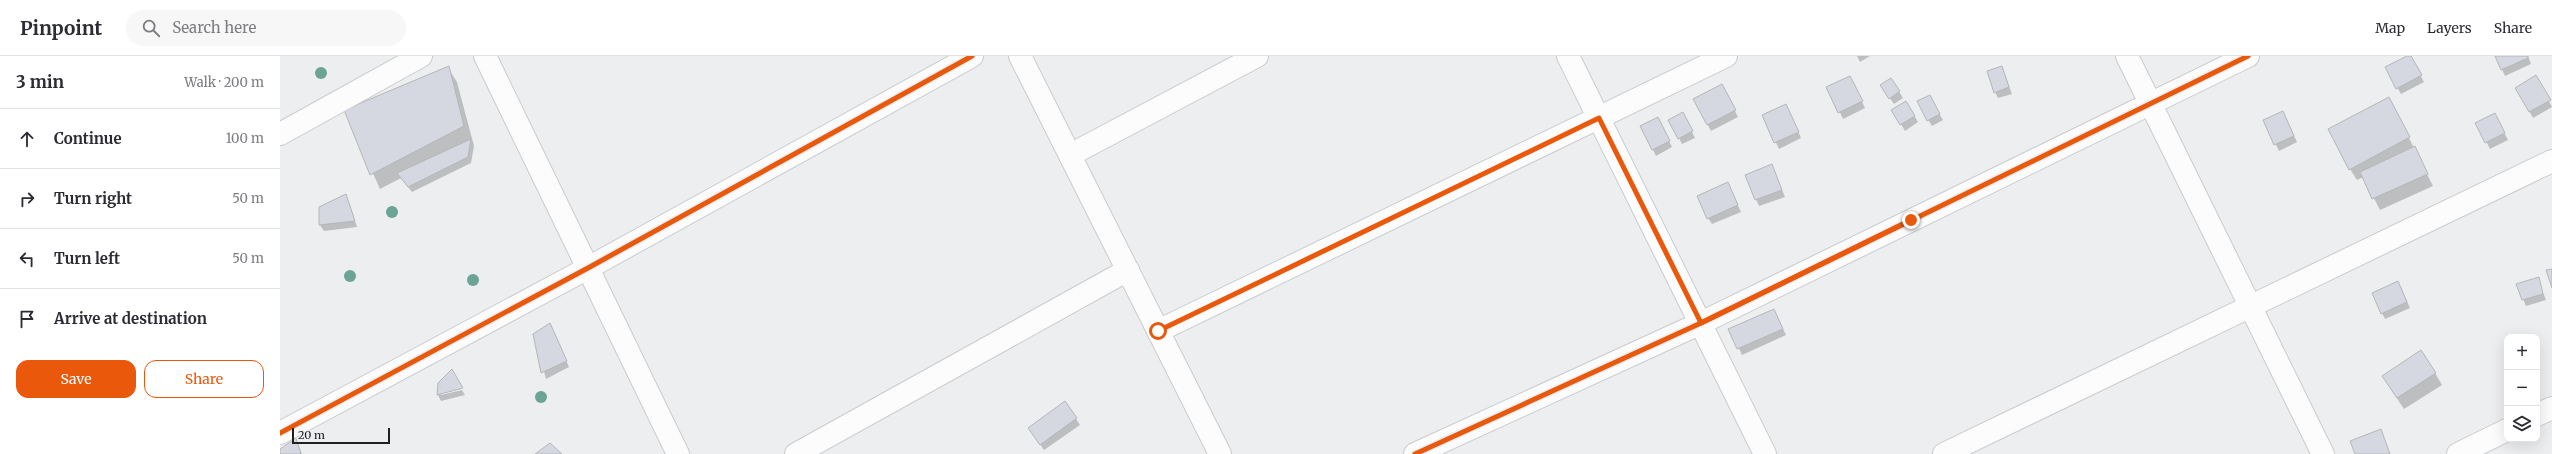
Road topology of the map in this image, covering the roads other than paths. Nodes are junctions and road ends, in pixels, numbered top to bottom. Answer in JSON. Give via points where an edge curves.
{"nodes":[{"id":1,"x":421,"y":56,"type":"edge"},
{"id":2,"x":485,"y":56,"type":"edge"},
{"id":3,"x":972,"y":56,"type":"edge"},
{"id":4,"x":1020,"y":56,"type":"edge"},
{"id":5,"x":1257,"y":56,"type":"edge"},
{"id":6,"x":1568,"y":56,"type":"edge"},
{"id":7,"x":1726,"y":56,"type":"edge"},
{"id":8,"x":2127,"y":56,"type":"edge"},
{"id":9,"x":2248,"y":56,"type":"edge"},
{"id":10,"x":2151,"y":103,"type":"junction"},
{"id":11,"x":1599,"y":118,"type":"junction"},
{"id":12,"x":280,"y":134,"type":"edge"},
{"id":13,"x":1070,"y":155,"type":"junction"},
{"id":14,"x":2552,"y":161,"type":"edge"},
{"id":15,"x":588,"y":268,"type":"junction"},
{"id":16,"x":1128,"y":270,"type":"junction"},
{"id":17,"x":2250,"y":306,"type":"junction"},
{"id":18,"x":1701,"y":323,"type":"junction"},
{"id":19,"x":1158,"y":331,"type":"junction"},
{"id":20,"x":2552,"y":408,"type":"edge"},
{"id":21,"x":2540,"y":414,"type":"edge"},
{"id":22,"x":2504,"y":431,"type":"edge"},
{"id":23,"x":280,"y":433,"type":"edge"},
{"id":24,"x":678,"y":454,"type":"edge"},
{"id":25,"x":796,"y":454,"type":"edge"},
{"id":26,"x":1220,"y":454,"type":"edge"},
{"id":27,"x":1414,"y":454,"type":"edge"},
{"id":28,"x":1766,"y":454,"type":"edge"},
{"id":29,"x":1944,"y":454,"type":"edge"},
{"id":30,"x":2323,"y":454,"type":"edge"},
{"id":31,"x":2458,"y":454,"type":"edge"}],
"edges":[{"from":1,"to":12,"type":"street"},
{"from":2,"to":15,"type":"street"},
{"from":3,"to":15,"type":"street"},
{"from":4,"to":13,"type":"street"},
{"from":5,"to":13,"type":"street"},
{"from":6,"to":11,"type":"street"},
{"from":7,"to":11,"type":"street"},
{"from":8,"to":10,"type":"street"},
{"from":9,"to":10,"type":"street"},
{"from":10,"to":17,"type":"street"},
{"from":10,"to":18,"type":"street"},
{"from":11,"to":18,"type":"street"},
{"from":11,"to":19,"type":"street"},
{"from":13,"to":16,"type":"street"},
{"from":14,"to":17,"type":"street"},
{"from":15,"to":23,"type":"street"},
{"from":15,"to":24,"type":"street"},
{"from":16,"to":19,"type":"street"},
{"from":16,"to":25,"type":"street"},
{"from":17,"to":29,"type":"street"},
{"from":17,"to":30,"type":"street"},
{"from":18,"to":27,"type":"street"},
{"from":18,"to":28,"type":"street"},
{"from":19,"to":26,"type":"street"},
{"from":20,"to":21,"type":"street"},
{"from":22,"to":31,"type":"street"}]}
